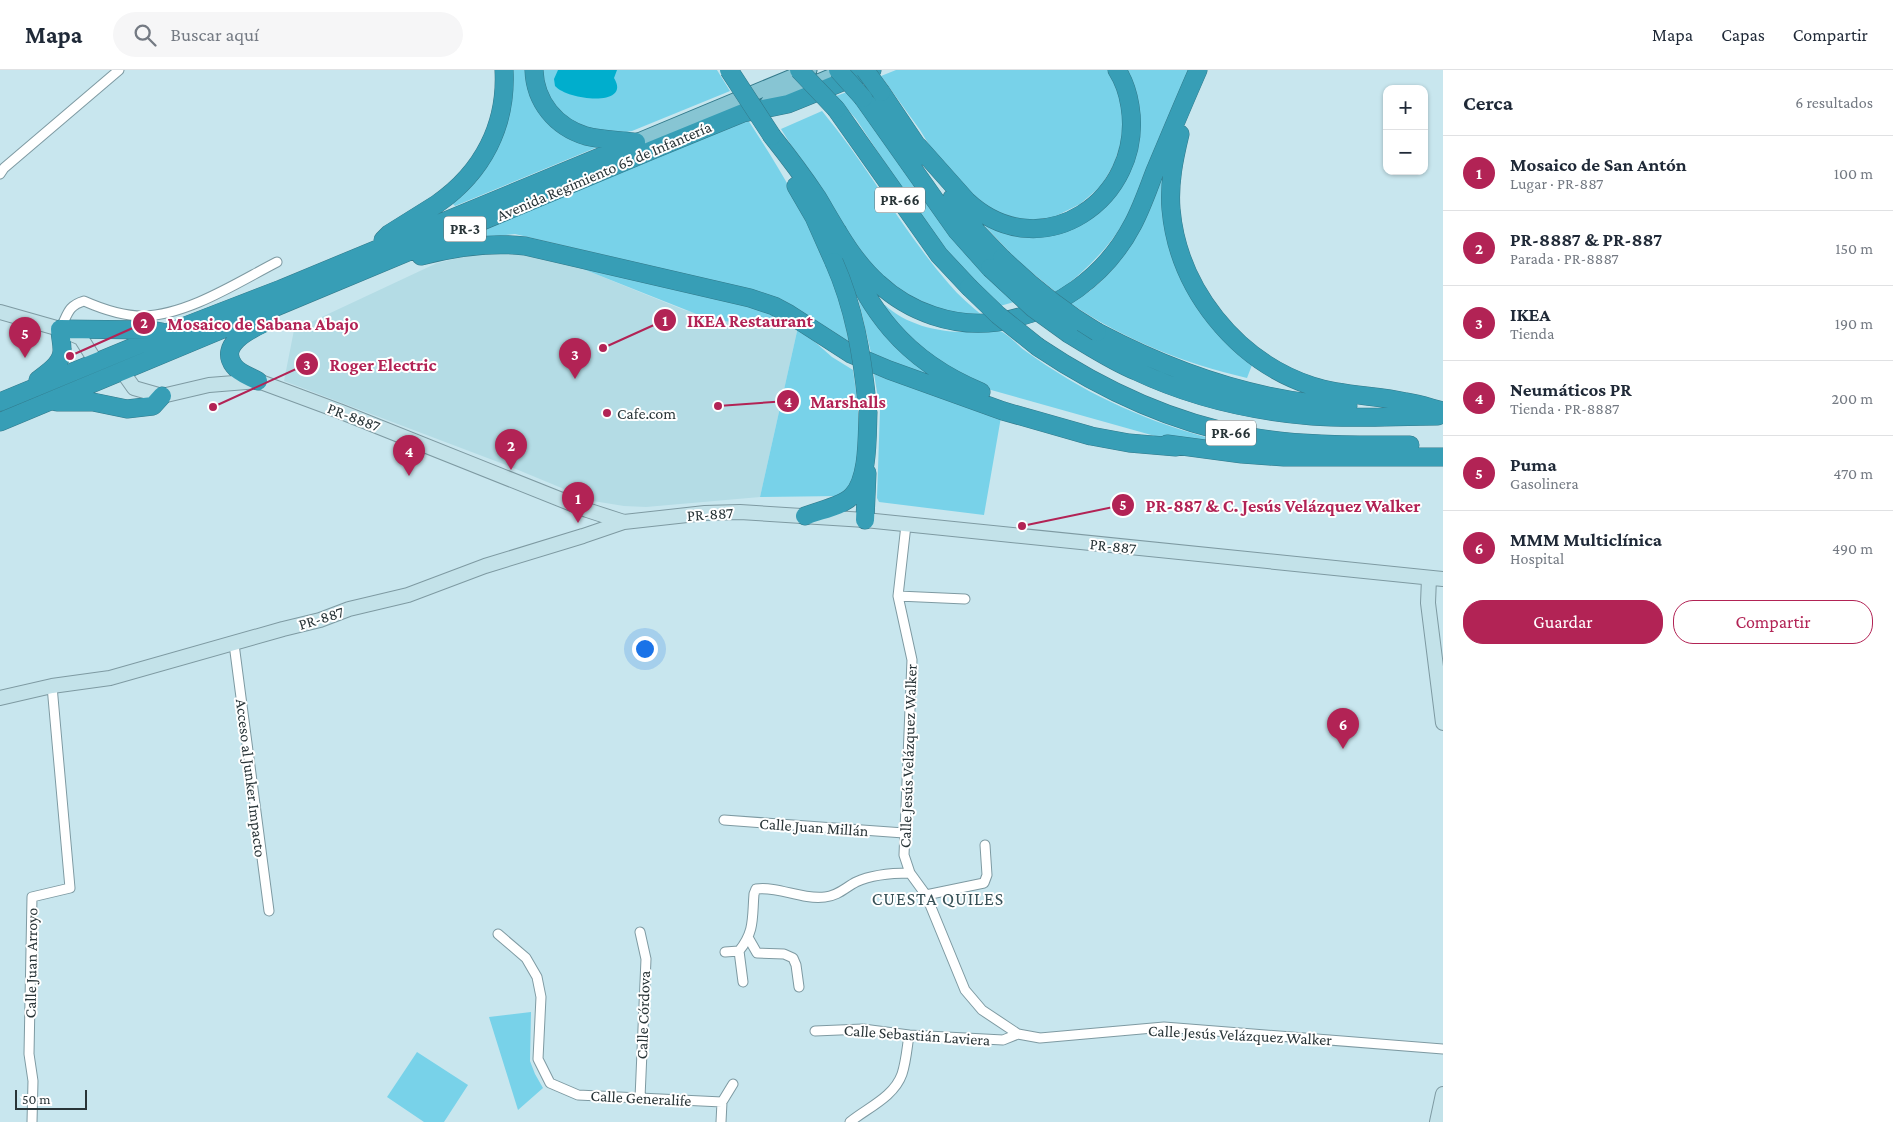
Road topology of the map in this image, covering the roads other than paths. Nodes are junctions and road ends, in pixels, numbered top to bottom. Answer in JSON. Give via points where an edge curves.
{"nodes":[{"id":1,"x":119,"y":70,"type":"edge"},
{"id":2,"x":504,"y":70,"type":"edge"},
{"id":3,"x":534,"y":70,"type":"edge"},
{"id":4,"x":729,"y":70,"type":"edge"},
{"id":5,"x":799,"y":70,"type":"edge"},
{"id":6,"x":810,"y":70,"type":"edge"},
{"id":7,"x":838,"y":70,"type":"edge"},
{"id":8,"x":847,"y":70,"type":"edge"},
{"id":9,"x":865,"y":70,"type":"edge"},
{"id":10,"x":872,"y":70,"type":"edge"},
{"id":11,"x":1117,"y":70,"type":"edge"},
{"id":12,"x":1196,"y":74,"type":"edge"},
{"id":13,"x":743,"y":113,"type":"junction"},
{"id":14,"x":772,"y":136,"type":"junction"},
{"id":15,"x":636,"y":142,"type":"junction"},
{"id":16,"x":918,"y":146,"type":"junction"},
{"id":17,"x":0,"y":174,"type":"edge"},
{"id":18,"x":838,"y":232,"type":"junction"},
{"id":19,"x":373,"y":251,"type":"junction"},
{"id":20,"x":277,"y":262,"type":"dead end"},
{"id":21,"x":996,"y":263,"type":"junction"},
{"id":22,"x":347,"y":278,"type":"junction"},
{"id":23,"x":310,"y":293,"type":"junction"},
{"id":24,"x":0,"y":312,"type":"edge"},
{"id":25,"x":60,"y":329,"type":"junction"},
{"id":26,"x":167,"y":333,"type":"junction"},
{"id":27,"x":96,"y":362,"type":"junction"},
{"id":28,"x":122,"y":371,"type":"junction"},
{"id":29,"x":258,"y":381,"type":"junction"},
{"id":30,"x":26,"y":390,"type":"junction"},
{"id":31,"x":162,"y":396,"type":"junction"},
{"id":32,"x":0,"y":402,"type":"edge"},
{"id":33,"x":46,"y":402,"type":"junction"},
{"id":34,"x":868,"y":408,"type":"junction"},
{"id":35,"x":1443,"y":414,"type":"edge"},
{"id":36,"x":0,"y":422,"type":"edge"},
{"id":37,"x":1443,"y":445,"type":"edge"},
{"id":38,"x":1176,"y":446,"type":"junction"},
{"id":39,"x":1443,"y":457,"type":"edge"},
{"id":40,"x":805,"y":516,"type":"junction"},
{"id":41,"x":865,"y":520,"type":"junction"},
{"id":42,"x":624,"y":522,"type":"junction"},
{"id":43,"x":906,"y":525,"type":"junction"},
{"id":44,"x":1436,"y":579,"type":"edge"},
{"id":45,"x":898,"y":596,"type":"junction"},
{"id":46,"x":965,"y":599,"type":"dead end"},
{"id":47,"x":234,"y":644,"type":"junction"},
{"id":48,"x":52,"y":686,"type":"junction"},
{"id":49,"x":0,"y":698,"type":"edge"},
{"id":50,"x":1443,"y":724,"type":"edge"},
{"id":51,"x":724,"y":820,"type":"dead end"},
{"id":52,"x":904,"y":833,"type":"junction"},
{"id":53,"x":985,"y":845,"type":"dead end"},
{"id":54,"x":910,"y":873,"type":"junction"},
{"id":55,"x":926,"y":895,"type":"junction"},
{"id":56,"x":269,"y":911,"type":"dead end"},
{"id":57,"x":640,"y":932,"type":"dead end"},
{"id":58,"x":498,"y":934,"type":"dead end"},
{"id":59,"x":749,"y":939,"type":"junction"},
{"id":60,"x":739,"y":951,"type":"junction"},
{"id":61,"x":725,"y":952,"type":"dead end"},
{"id":62,"x":743,"y":982,"type":"dead end"},
{"id":63,"x":799,"y":987,"type":"dead end"},
{"id":64,"x":815,"y":1031,"type":"dead end"},
{"id":65,"x":1018,"y":1034,"type":"junction"},
{"id":66,"x":909,"y":1035,"type":"junction"},
{"id":67,"x":1443,"y":1049,"type":"edge"},
{"id":68,"x":733,"y":1084,"type":"dead end"},
{"id":69,"x":1443,"y":1094,"type":"edge"},
{"id":70,"x":640,"y":1098,"type":"junction"},
{"id":71,"x":722,"y":1102,"type":"junction"},
{"id":72,"x":32,"y":1122,"type":"edge"},
{"id":73,"x":721,"y":1122,"type":"edge"},
{"id":74,"x":850,"y":1122,"type":"edge"},
{"id":75,"x":1437,"y":1122,"type":"edge"}],
"edges":[{"from":1,"to":17,"type":"street"},
{"from":2,"to":19,"type":"highway","via":[[502,112],[481,160],[452,192],[388,234]]},
{"from":3,"to":15,"type":"highway","via":[[537,92],[543,105],[561,124],[588,136]]},
{"from":4,"to":14,"type":"highway","bridge":true},
{"from":5,"to":37,"type":"highway","number":"PR-66","bridge":true,"via":[[836,109],[939,255],[998,315],[1038,347],[1085,377],[1129,399],[1188,422],[1247,436],[1303,443]]},
{"from":6,"to":15,"type":"main road","name":"Avenida Regimiento 65 de Infantería","number":"PR-3"},
{"from":7,"to":21,"type":"highway","number":"PR-66","bridge":true,"via":[[863,98],[957,232]]},
{"from":8,"to":13,"type":"main road","name":"Avenida Regimiento 65 de Infantería","number":"PR-3"},
{"from":9,"to":16,"type":"highway","bridge":true},
{"from":10,"to":13,"type":"highway","via":[[788,104]]},
{"from":11,"to":16,"type":"highway","via":[[1124,82],[1132,117],[1126,160],[1105,195],[1091,208],[1054,226],[1025,230],[996,222],[976,210]]},
{"from":12,"to":18,"type":"highway","via":[[1129,231],[1102,267],[1078,289],[1054,304],[1020,318],[989,323],[957,321],[926,314],[878,284]]},
{"from":12,"to":35,"type":"highway","via":[[1171,172],[1171,209],[1184,264],[1211,314],[1263,362],[1298,381],[1336,392],[1406,402]]},
{"from":13,"to":22,"type":"highway","name":"Avenida Regimiento 65 de Infantería","number":"PR-3"},
{"from":14,"to":18,"type":"highway","via":[[803,175]]},
{"from":14,"to":34,"type":"highway","bridge":true,"via":[[814,217],[844,285],[859,340]]},
{"from":15,"to":19,"type":"highway","name":"Avenida Regimiento 65 de Infantería","number":"PR-3"},
{"from":16,"to":21,"type":"highway"},
{"from":18,"to":38,"type":"highway","via":[[852,268],[881,316],[905,345],[931,367],[1006,402]]},
{"from":19,"to":26,"type":"highway","name":"Avenida Regimiento 65 de Infantería","number":"PR-3"},
{"from":20,"to":25,"type":"street","via":[[199,301],[154,315],[103,310],[84,301],[69,309]]},
{"from":21,"to":35,"type":"highway","bridge":true,"via":[[1097,332],[1190,374],[1315,403]]},
{"from":21,"to":35,"type":"highway","number":"PR-66","bridge":true,"via":[[1033,308],[1069,334],[1137,372],[1196,394],[1254,409],[1312,416]]},
{"from":22,"to":23,"type":"highway","name":"Avenida Regimiento 65 de Infantería","number":"PR-3"},
{"from":22,"to":38,"type":"highway","via":[[385,270],[428,254],[471,246],[507,244],[547,250],[774,306],[851,354],[1003,411],[1091,436],[1129,443]]},
{"from":23,"to":28,"type":"highway","name":"Avenida Regimiento 65 de Infantería","number":"PR-3"},
{"from":23,"to":29,"type":"highway","via":[[239,336],[233,345],[231,354],[236,368]]},
{"from":24,"to":25,"type":"street"},
{"from":25,"to":26,"type":"highway"},
{"from":25,"to":27,"type":"street","via":[[81,338]]},
{"from":25,"to":30,"type":"highway","via":[[61,358]]},
{"from":26,"to":27,"type":"highway","name":"Avenida Regimiento 65 de Infantería","number":"PR-3"},
{"from":27,"to":30,"type":"highway","name":"Avenida Regimiento 65 de Infantería","number":"PR-3"},
{"from":28,"to":31,"type":"street","via":[[134,388]]},
{"from":28,"to":33,"type":"highway","name":"Avenida Regimiento 65 de Infantería","number":"PR-3"},
{"from":29,"to":31,"type":"street","name":"PR-8887","number":"PR-8887","via":[[209,385]]},
{"from":29,"to":42,"type":"street","name":"PR-8887","number":"PR-8887"},
{"from":30,"to":32,"type":"highway","name":"Avenida Regimiento 65 de Infantería","number":"PR-3"},
{"from":31,"to":33,"type":"highway","via":[[153,406],[127,409],[93,402]]},
{"from":33,"to":36,"type":"highway","name":"Avenida Regimiento 65 de Infantería","number":"PR-3"},
{"from":34,"to":40,"type":"highway","via":[[865,460],[858,487],[844,502]]},
{"from":34,"to":41,"type":"highway","via":[[870,453]]},
{"from":38,"to":39,"type":"highway","via":[[1284,457]]},
{"from":40,"to":41,"type":"street","name":"PR-887"},
{"from":40,"to":42,"type":"street","name":"PR-887","via":[[704,513]]},
{"from":41,"to":43,"type":"street","name":"PR-887"},
{"from":42,"to":47,"type":"street","name":"PR-887","via":[[408,594]]},
{"from":43,"to":44,"type":"street","name":"PR-887"},
{"from":43,"to":45,"type":"street","name":"Calle Jesús Velázquez Walker"},
{"from":44,"to":50,"type":"street","via":[[1428,604]]},
{"from":45,"to":46,"type":"street"},
{"from":45,"to":52,"type":"street","name":"Calle Jesús Velázquez Walker","via":[[912,660]]},
{"from":47,"to":48,"type":"street","name":"PR-887","via":[[110,678]]},
{"from":47,"to":56,"type":"street","name":"Acceso al Junker Impacto"},
{"from":48,"to":49,"type":"street","name":"PR-887"},
{"from":48,"to":72,"type":"street","name":"Calle Juan Arroyo","via":[[70,888],[32,897],[29,1054],[33,1081]]},
{"from":51,"to":52,"type":"street","name":"Calle Juan Millán"},
{"from":52,"to":54,"type":"street","name":"Calle Jesús Velázquez Walker","via":[[904,855]]},
{"from":53,"to":55,"type":"street","via":[[987,875],[984,883]]},
{"from":54,"to":55,"type":"street","name":"Calle Jesús Velázquez Walker"},
{"from":54,"to":59,"type":"street","via":[[869,877],[827,897],[756,889]]},
{"from":55,"to":65,"type":"street","name":"Calle Jesús Velázquez Walker","via":[[965,990],[982,1010]]},
{"from":57,"to":70,"type":"street","name":"Calle Córdova","via":[[646,959]]},
{"from":58,"to":70,"type":"street","name":"Calle Generalife","via":[[526,958],[537,977],[541,997],[538,1059],[550,1083],[578,1095]]},
{"from":59,"to":60,"type":"street"},
{"from":59,"to":63,"type":"street","via":[[757,953],[784,954],[793,958]]},
{"from":60,"to":61,"type":"street"},
{"from":60,"to":62,"type":"street"},
{"from":64,"to":66,"type":"street","name":"Calle Sebastián Laviera","via":[[863,1029]]},
{"from":65,"to":66,"type":"street","name":"Calle Sebastián Laviera","via":[[1003,1040]]},
{"from":65,"to":67,"type":"street","name":"Calle Jesús Velázquez Walker","via":[[1040,1038],[1164,1027]]},
{"from":66,"to":74,"type":"street","via":[[902,1075],[876,1103]]},
{"from":68,"to":71,"type":"street"},
{"from":69,"to":75,"type":"street"},
{"from":70,"to":71,"type":"street","name":"Calle Generalife"},
{"from":71,"to":73,"type":"street"}]}
